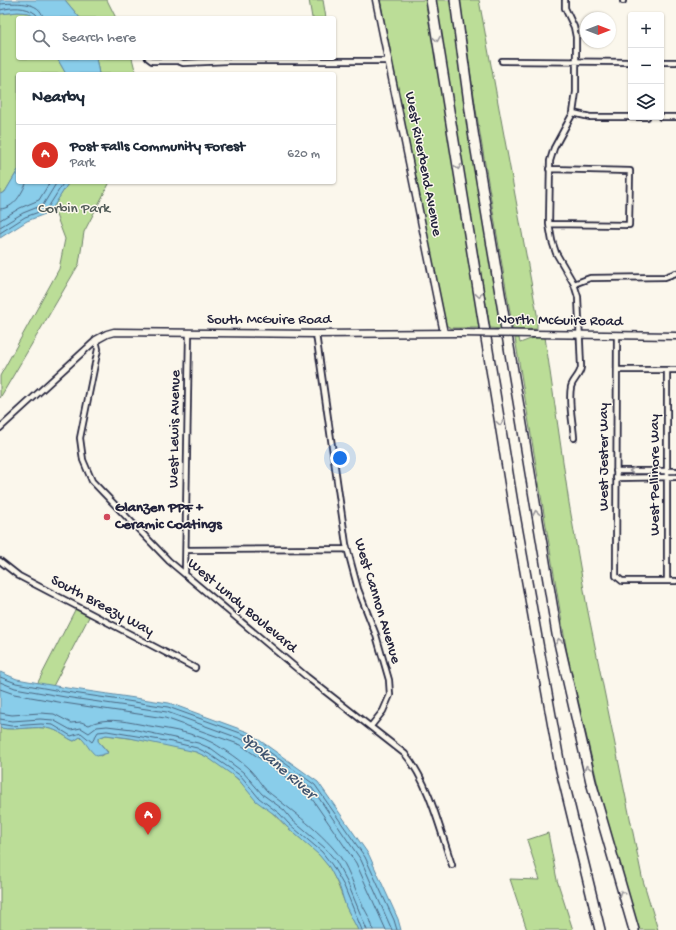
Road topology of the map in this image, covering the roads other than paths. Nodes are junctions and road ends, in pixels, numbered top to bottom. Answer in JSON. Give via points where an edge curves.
{"nodes":[{"id":1,"x":376,"y":0,"type":"edge"},
{"id":2,"x":431,"y":0,"type":"edge"},
{"id":3,"x":455,"y":0,"type":"edge"},
{"id":4,"x":565,"y":0,"type":"edge"},
{"id":5,"x":151,"y":60,"type":"edge"},
{"id":6,"x":388,"y":61,"type":"junction"},
{"id":7,"x":502,"y":61,"type":"dead end"},
{"id":8,"x":576,"y":62,"type":"junction"},
{"id":9,"x":628,"y":62,"type":"edge"},
{"id":10,"x":664,"y":62,"type":"edge"},
{"id":11,"x":676,"y":62,"type":"edge"},
{"id":12,"x":573,"y":113,"type":"junction"},
{"id":13,"x":628,"y":117,"type":"edge"},
{"id":14,"x":664,"y":117,"type":"edge"},
{"id":15,"x":676,"y":117,"type":"edge"},
{"id":16,"x":549,"y":169,"type":"junction"},
{"id":17,"x":549,"y":224,"type":"junction"},
{"id":18,"x":676,"y":273,"type":"edge"},
{"id":19,"x":574,"y":284,"type":"junction"},
{"id":20,"x":189,"y":333,"type":"junction"},
{"id":21,"x":444,"y":333,"type":"junction"},
{"id":22,"x":316,"y":334,"type":"junction"},
{"id":23,"x":578,"y":334,"type":"junction"},
{"id":24,"x":617,"y":335,"type":"junction"},
{"id":25,"x":676,"y":336,"type":"edge"},
{"id":26,"x":96,"y":340,"type":"junction"},
{"id":27,"x":617,"y":370,"type":"junction"},
{"id":28,"x":667,"y":370,"type":"junction"},
{"id":29,"x":676,"y":370,"type":"edge"},
{"id":30,"x":0,"y":428,"type":"edge"},
{"id":31,"x":574,"y":438,"type":"dead end"},
{"id":32,"x":616,"y":471,"type":"junction"},
{"id":33,"x":667,"y":471,"type":"junction"},
{"id":34,"x":676,"y":471,"type":"edge"},
{"id":35,"x":667,"y":477,"type":"junction"},
{"id":36,"x":676,"y":477,"type":"edge"},
{"id":37,"x":616,"y":478,"type":"junction"},
{"id":38,"x":347,"y":549,"type":"junction"},
{"id":39,"x":186,"y":550,"type":"junction"},
{"id":40,"x":0,"y":562,"type":"edge"},
{"id":41,"x":185,"y":574,"type":"junction"},
{"id":42,"x":667,"y":581,"type":"junction"},
{"id":43,"x":676,"y":581,"type":"edge"},
{"id":44,"x":195,"y":668,"type":"dead end"},
{"id":45,"x":371,"y":726,"type":"junction"},
{"id":46,"x":452,"y":865,"type":"dead end"},
{"id":47,"x":600,"y":930,"type":"edge"},
{"id":48,"x":634,"y":930,"type":"edge"}],
"edges":[{"from":1,"to":6,"type":"street","name":"West Riverbend Avenue"},
{"from":2,"to":47,"type":"highway","one_way":true,"via":[[513,504],[558,758]]},
{"from":48,"to":3,"type":"highway","one_way":true,"via":[[591,782],[558,634],[473,132]]},
{"from":4,"to":8,"type":"street","via":[[576,37]]},
{"from":5,"to":6,"type":"street","via":[[183,63]]},
{"from":6,"to":21,"type":"street","name":"West Riverbend Avenue"},
{"from":7,"to":8,"type":"street"},
{"from":8,"to":9,"type":"street"},
{"from":8,"to":12,"type":"street"},
{"from":10,"to":11,"type":"street"},
{"from":12,"to":13,"type":"street","via":[[590,117]]},
{"from":12,"to":16,"type":"street","via":[[554,148]]},
{"from":14,"to":15,"type":"street"},
{"from":16,"to":17,"type":"street"},
{"from":16,"to":17,"type":"street","via":[[630,171],[629,225]]},
{"from":17,"to":19,"type":"street","via":[[556,253]]},
{"from":18,"to":19,"type":"street","via":[[665,277],[590,278]]},
{"from":19,"to":23,"type":"street","via":[[579,307]]},
{"from":20,"to":22,"type":"street","name":"South McGuire Road"},
{"from":20,"to":26,"type":"street","name":"South McGuire Road","via":[[114,332]]},
{"from":20,"to":39,"type":"street","name":"West Lewis Avenue"},
{"from":21,"to":22,"type":"street","name":"South McGuire Road"},
{"from":21,"to":23,"type":"street","name":"North McGuire Road","bridge":true},
{"from":22,"to":38,"type":"street","name":"West Cannon Avenue"},
{"from":23,"to":24,"type":"street","name":"North McGuire Road"},
{"from":23,"to":31,"type":"street","via":[[580,371],[572,384],[571,394]]},
{"from":24,"to":25,"type":"street","name":"North McGuire Road"},
{"from":24,"to":27,"type":"street","name":"West Jester Way"},
{"from":26,"to":30,"type":"street"},
{"from":26,"to":41,"type":"street","name":"West Lundy Boulevard","via":[[98,351],[80,438],[84,465],[94,483],[169,561]]},
{"from":27,"to":28,"type":"street"},
{"from":27,"to":32,"type":"street","name":"West Jester Way"},
{"from":28,"to":29,"type":"street"},
{"from":28,"to":33,"type":"street","name":"West Pellinore Way"},
{"from":33,"to":32,"type":"street","one_way":true},
{"from":32,"to":37,"type":"street","name":"West Jester Way"},
{"from":33,"to":34,"type":"street"},
{"from":33,"to":35,"type":"street","name":"West Pellinore Way"},
{"from":35,"to":36,"type":"street"},
{"from":35,"to":37,"type":"street"},
{"from":35,"to":42,"type":"street","name":"West Pellinore Way"},
{"from":37,"to":42,"type":"street","name":"West Jester Way","via":[[616,576],[626,581]]},
{"from":38,"to":39,"type":"street"},
{"from":38,"to":45,"type":"street","name":"West Cannon Avenue","via":[[389,680],[390,695],[383,711]]},
{"from":39,"to":41,"type":"street","name":"West Lewis Avenue"},
{"from":40,"to":44,"type":"street","name":"South Breezy Way","via":[[19,576]]},
{"from":41,"to":45,"type":"street","name":"West Lundy Boulevard","via":[[307,677]]},
{"from":42,"to":43,"type":"street"},
{"from":45,"to":46,"type":"street","name":"West Lundy Boulevard","via":[[406,754],[415,765]]}]}
